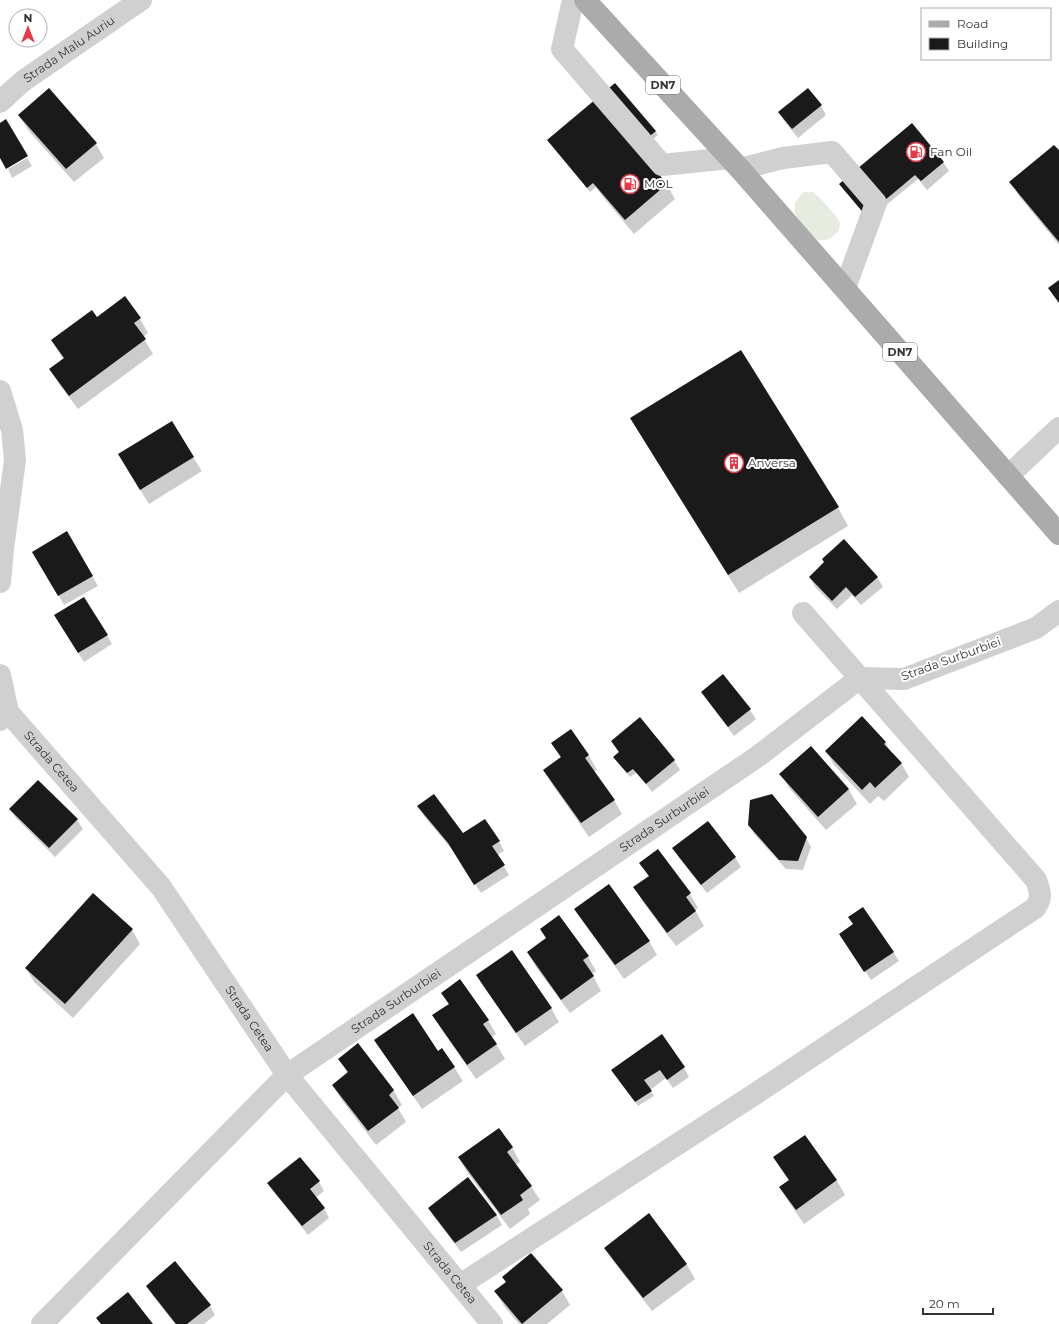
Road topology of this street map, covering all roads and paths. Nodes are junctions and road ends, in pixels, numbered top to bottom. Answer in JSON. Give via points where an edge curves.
{"nodes":[{"id":1,"x":140,"y":0,"type":"edge"},
{"id":2,"x":573,"y":0,"type":"edge"},
{"id":3,"x":584,"y":0,"type":"edge"},
{"id":4,"x":0,"y":102,"type":"edge"},
{"id":5,"x":735,"y":164,"type":"junction"},
{"id":6,"x":845,"y":288,"type":"junction"},
{"id":7,"x":0,"y":391,"type":"edge"},
{"id":8,"x":1059,"y":428,"type":"edge"},
{"id":9,"x":1008,"y":476,"type":"junction"},
{"id":10,"x":1059,"y":534,"type":"edge"},
{"id":11,"x":0,"y":582,"type":"edge"},
{"id":12,"x":1059,"y":611,"type":"edge"},
{"id":13,"x":804,"y":613,"type":"dead end"},
{"id":14,"x":0,"y":675,"type":"edge"},
{"id":15,"x":860,"y":678,"type":"junction"},
{"id":16,"x":4,"y":716,"type":"edge"},
{"id":17,"x":288,"y":1075,"type":"junction"},
{"id":18,"x":460,"y":1285,"type":"junction"},
{"id":19,"x":42,"y":1324,"type":"edge"},
{"id":20,"x":492,"y":1324,"type":"edge"}],
"edges":[{"from":1,"to":4,"type":"street","name":"Strada Malu Auriu","via":[[23,81]]},
{"from":2,"to":5,"type":"street","via":[[562,49],[662,165]]},
{"from":3,"to":5,"type":"main road","number":"DN7"},
{"from":5,"to":6,"type":"main road","number":"DN7"},
{"from":5,"to":6,"type":"street","via":[[832,152],[876,203]]},
{"from":6,"to":9,"type":"main road","number":"DN7"},
{"from":7,"to":11,"type":"street","via":[[12,430],[15,460]]},
{"from":8,"to":9,"type":"street"},
{"from":9,"to":10,"type":"main road","number":"DN7"},
{"from":12,"to":15,"type":"street","name":"Strada Surburbiei","via":[[1036,628],[904,679]]},
{"from":13,"to":15,"type":"street"},
{"from":14,"to":16,"type":"street"},
{"from":15,"to":17,"type":"street","name":"Strada Surburbiei","via":[[756,757]]},
{"from":15,"to":18,"type":"street","via":[[1036,880],[1040,902],[1035,908],[761,1090]]},
{"from":16,"to":17,"type":"street","name":"Strada Cetea","via":[[161,887]]},
{"from":17,"to":18,"type":"street","name":"Strada Cetea"},
{"from":17,"to":19,"type":"street","name":"Strada Surburbiei"},
{"from":18,"to":20,"type":"street","name":"Strada Cetea"}]}
